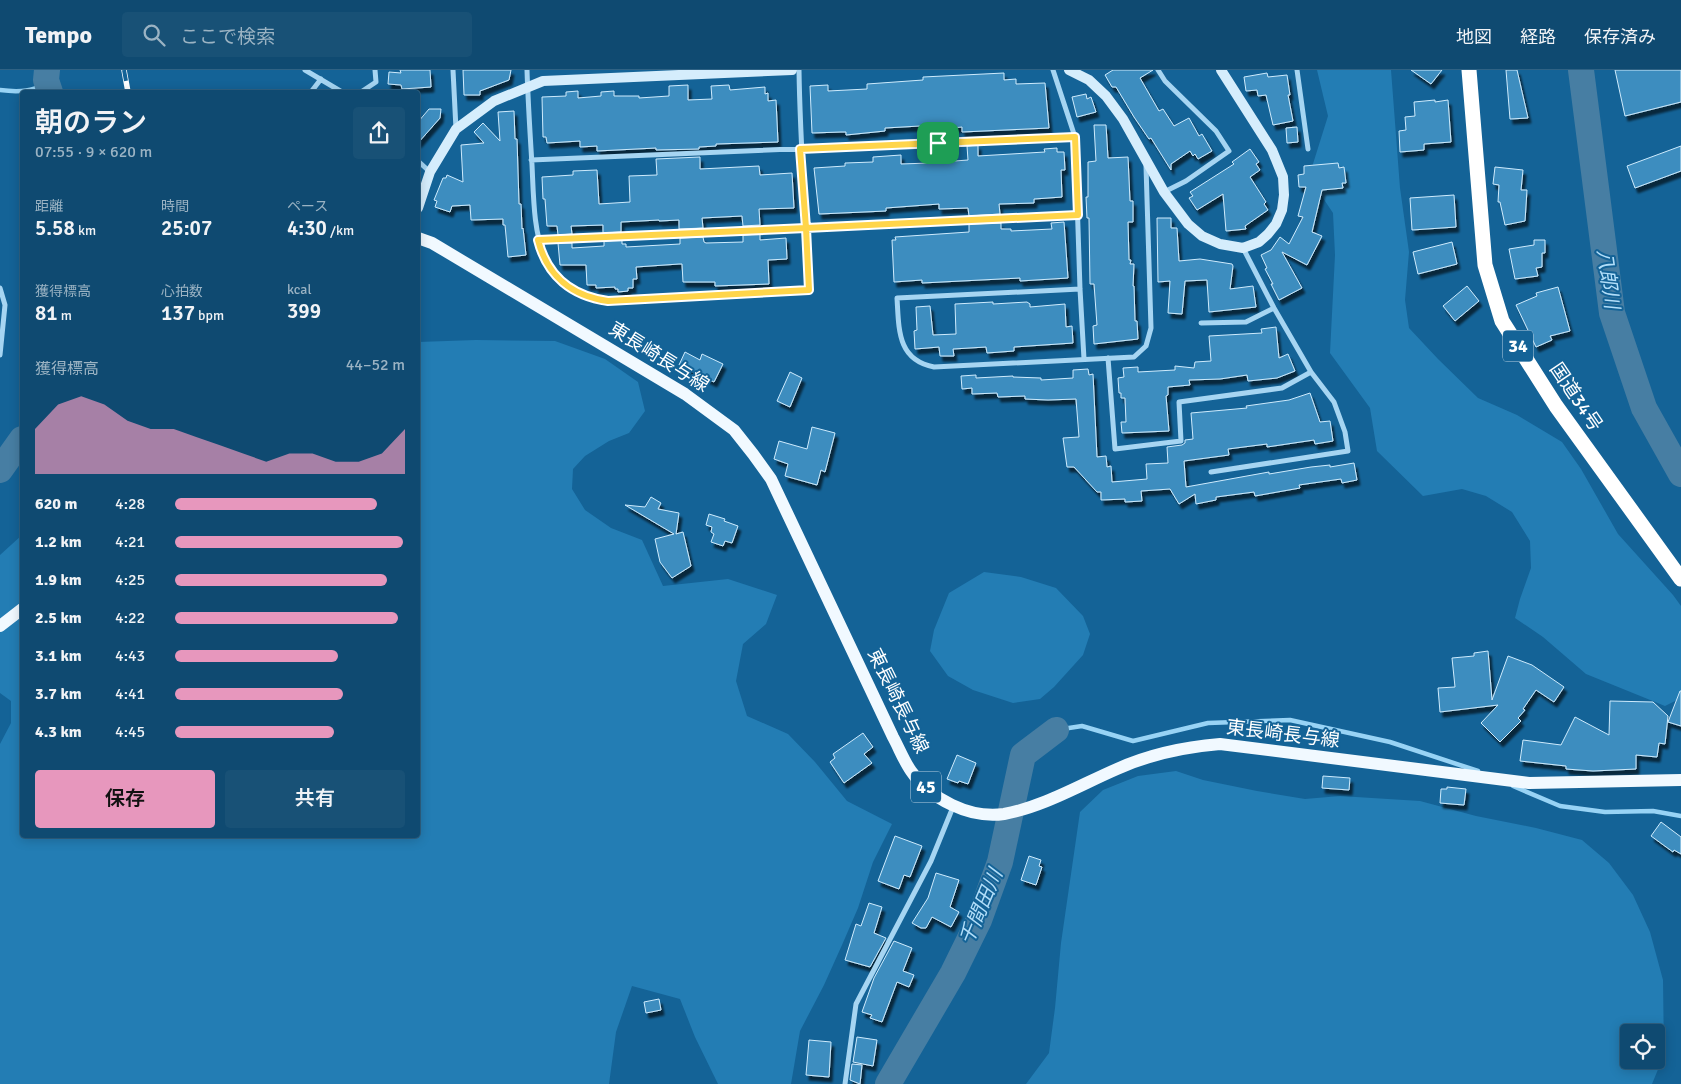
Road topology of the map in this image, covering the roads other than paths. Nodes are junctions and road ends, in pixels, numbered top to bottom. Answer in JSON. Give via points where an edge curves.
{"nodes":[{"id":1,"x":306,"y":70,"type":"edge"},
{"id":2,"x":375,"y":70,"type":"edge"},
{"id":3,"x":453,"y":70,"type":"edge"},
{"id":4,"x":527,"y":70,"type":"edge"},
{"id":5,"x":792,"y":70,"type":"edge"},
{"id":6,"x":799,"y":70,"type":"edge"},
{"id":7,"x":1053,"y":70,"type":"edge"},
{"id":8,"x":1069,"y":70,"type":"edge"},
{"id":9,"x":1158,"y":70,"type":"edge"},
{"id":10,"x":1221,"y":70,"type":"edge"},
{"id":11,"x":1297,"y":70,"type":"edge"},
{"id":12,"x":1469,"y":70,"type":"edge"},
{"id":13,"x":321,"y":79,"type":"junction"},
{"id":14,"x":527,"y":87,"type":"junction"},
{"id":15,"x":313,"y":90,"type":"edge"},
{"id":16,"x":339,"y":90,"type":"edge"},
{"id":17,"x":364,"y":90,"type":"edge"},
{"id":18,"x":456,"y":129,"type":"junction"},
{"id":19,"x":1075,"y":137,"type":"junction"},
{"id":20,"x":800,"y":149,"type":"junction"},
{"id":21,"x":1308,"y":149,"type":"dead end"},
{"id":22,"x":1146,"y":159,"type":"junction"},
{"id":23,"x":531,"y":160,"type":"junction"},
{"id":24,"x":420,"y":163,"type":"edge"},
{"id":25,"x":430,"y":172,"type":"junction"},
{"id":26,"x":1164,"y":192,"type":"junction"},
{"id":27,"x":420,"y":202,"type":"edge"},
{"id":28,"x":1078,"y":215,"type":"junction"},
{"id":29,"x":806,"y":228,"type":"junction"},
{"id":30,"x":420,"y":239,"type":"edge"},
{"id":31,"x":538,"y":240,"type":"junction"},
{"id":32,"x":1243,"y":248,"type":"junction"},
{"id":33,"x":0,"y":288,"type":"edge"},
{"id":34,"x":1080,"y":289,"type":"junction"},
{"id":35,"x":1274,"y":308,"type":"junction"},
{"id":36,"x":1201,"y":323,"type":"dead end"},
{"id":37,"x":0,"y":355,"type":"edge"},
{"id":38,"x":1108,"y":358,"type":"junction"},
{"id":39,"x":1084,"y":359,"type":"junction"},
{"id":40,"x":1311,"y":372,"type":"junction"},
{"id":41,"x":1211,"y":472,"type":"dead end"},
{"id":42,"x":1681,"y":579,"type":"edge"},
{"id":43,"x":20,"y":611,"type":"edge"},
{"id":44,"x":0,"y":626,"type":"edge"},
{"id":45,"x":1681,"y":780,"type":"edge"},
{"id":46,"x":953,"y":806,"type":"junction"},
{"id":47,"x":845,"y":1084,"type":"edge"}],
"edges":[{"from":1,"to":13,"type":"street"},
{"from":2,"to":17,"type":"street","via":[[376,82]]},
{"from":3,"to":18,"type":"street"},
{"from":4,"to":14,"type":"street"},
{"from":5,"to":14,"type":"street","via":[[543,81]]},
{"from":6,"to":20,"type":"street"},
{"from":7,"to":19,"type":"street"},
{"from":8,"to":22,"type":"street","via":[[1089,80],[1106,96]]},
{"from":9,"to":26,"type":"street","via":[[1216,132],[1229,151]]},
{"from":10,"to":32,"type":"street","via":[[1272,150],[1283,177],[1282,210],[1276,224],[1259,242]]},
{"from":11,"to":21,"type":"street"},
{"from":12,"to":42,"type":"highway","name":"国道34号","number":"34","via":[[1485,265],[1502,321],[1556,406]]},
{"from":13,"to":15,"type":"street"},
{"from":13,"to":16,"type":"street"},
{"from":14,"to":18,"type":"street","via":[[494,101]]},
{"from":14,"to":23,"type":"street"},
{"from":18,"to":25,"type":"street"},
{"from":19,"to":20,"type":"street"},
{"from":19,"to":28,"type":"street"},
{"from":20,"to":23,"type":"street"},
{"from":20,"to":29,"type":"street"},
{"from":22,"to":26,"type":"street"},
{"from":22,"to":38,"type":"street","via":[[1151,328],[1146,346],[1134,357]]},
{"from":23,"to":31,"type":"street"},
{"from":24,"to":25,"type":"street"},
{"from":25,"to":27,"type":"street"},
{"from":26,"to":32,"type":"street","via":[[1188,224],[1202,236],[1220,244]]},
{"from":28,"to":29,"type":"street"},
{"from":28,"to":34,"type":"street"},
{"from":29,"to":31,"type":"street"},
{"from":29,"to":31,"type":"street","via":[[809,290],[608,301],[570,289],[551,268]]},
{"from":30,"to":46,"type":"main road","name":"東長崎長与線","number":"45","via":[[653,374],[734,430],[771,479],[912,772],[930,792]]},
{"from":32,"to":35,"type":"street"},
{"from":33,"to":37,"type":"street","via":[[5,305]]},
{"from":34,"to":39,"type":"street"},
{"from":34,"to":39,"type":"street","via":[[897,298],[904,347],[924,365]]},
{"from":35,"to":36,"type":"street","via":[[1246,322]]},
{"from":35,"to":40,"type":"street"},
{"from":38,"to":39,"type":"street"},
{"from":38,"to":40,"type":"street","via":[[1115,449],[1180,442],[1179,402],[1282,388]]},
{"from":40,"to":41,"type":"street","via":[[1334,402],[1348,451]]},
{"from":43,"to":44,"type":"main road"},
{"from":45,"to":46,"type":"main road","name":"東長崎長与線","number":"45","via":[[1529,783],[1220,744],[1186,747],[1152,756],[1058,796],[1002,814],[978,813]]},
{"from":46,"to":47,"type":"street","via":[[932,861],[856,1004]]}]}
